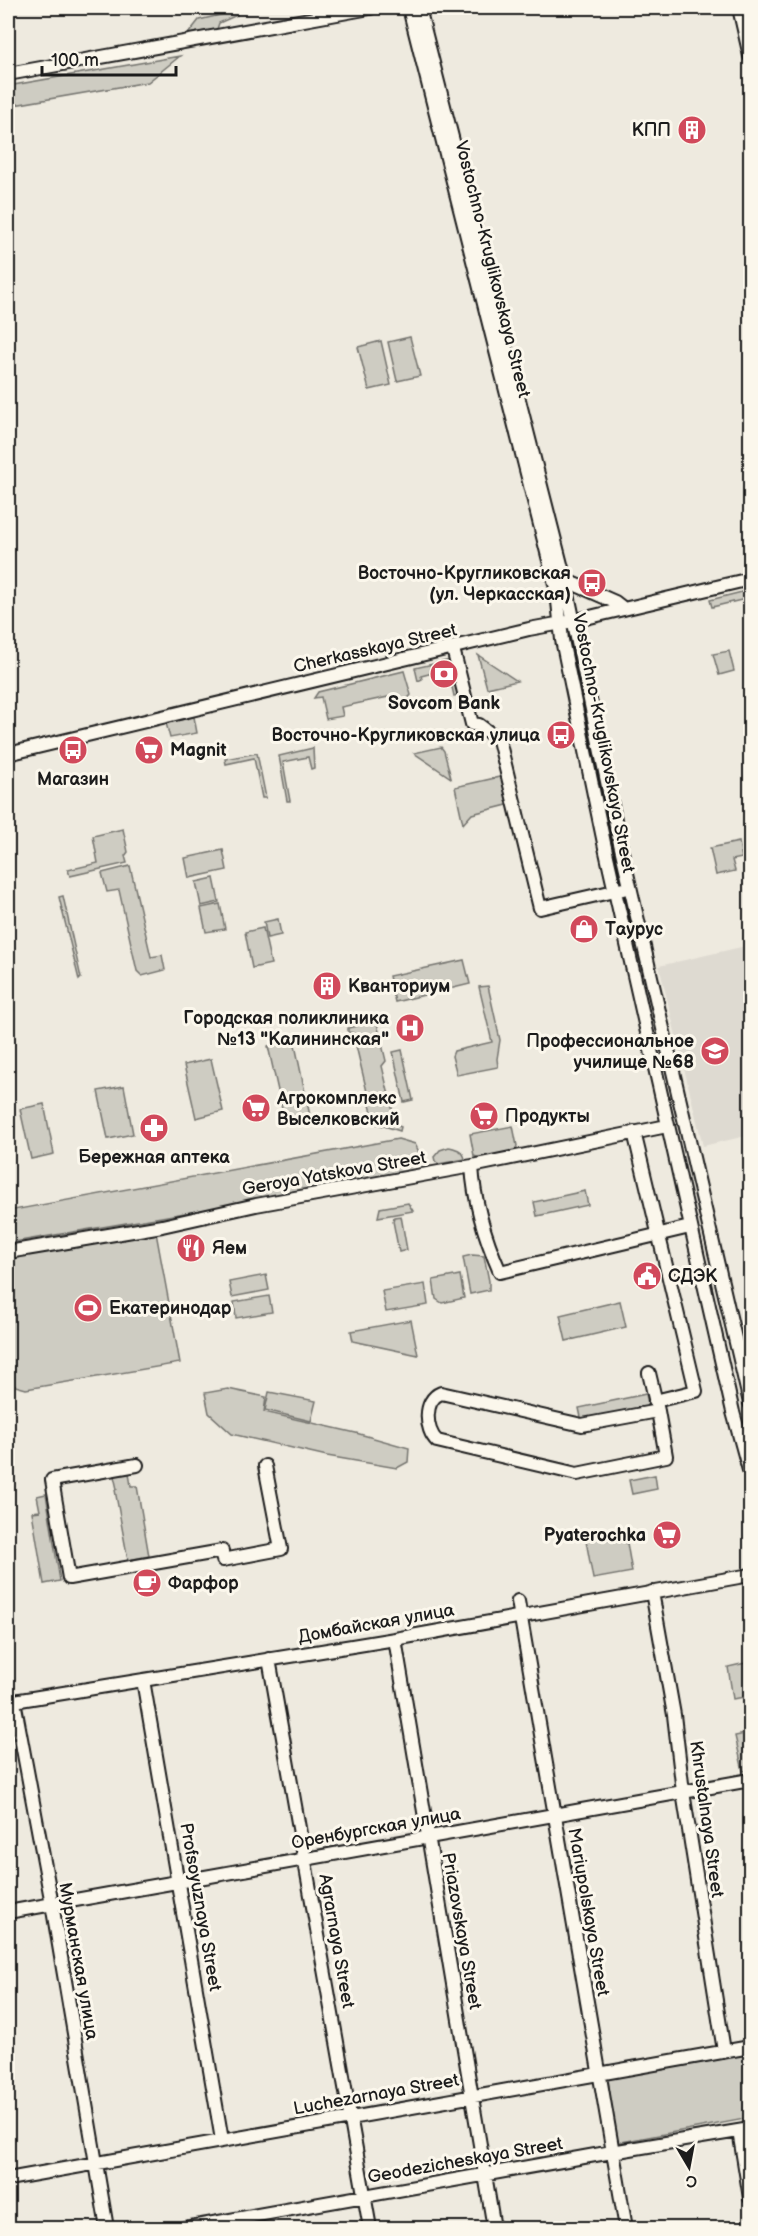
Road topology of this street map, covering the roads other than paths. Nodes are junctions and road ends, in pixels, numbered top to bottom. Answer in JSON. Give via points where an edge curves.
{"nodes":[{"id":1,"x":370,"y":8,"type":"edge"},
{"id":2,"x":409,"y":8,"type":"edge"},
{"id":3,"x":419,"y":8,"type":"edge"},
{"id":4,"x":739,"y":8,"type":"edge"},
{"id":5,"x":328,"y":11,"type":"edge"},
{"id":6,"x":750,"y":56,"type":"edge"},
{"id":7,"x":8,"y":74,"type":"edge"},
{"id":8,"x":750,"y":579,"type":"edge"},
{"id":9,"x":565,"y":580,"type":"junction"},
{"id":10,"x":624,"y":609,"type":"junction"},
{"id":11,"x":573,"y":621,"type":"junction"},
{"id":12,"x":559,"y":623,"type":"junction"},
{"id":13,"x":453,"y":649,"type":"junction"},
{"id":14,"x":8,"y":754,"type":"edge"},
{"id":15,"x":630,"y":887,"type":"junction"},
{"id":16,"x":615,"y":890,"type":"junction"},
{"id":17,"x":667,"y":1126,"type":"junction"},
{"id":18,"x":634,"y":1132,"type":"junction"},
{"id":19,"x":472,"y":1166,"type":"junction"},
{"id":20,"x":690,"y":1227,"type":"junction"},
{"id":21,"x":657,"y":1235,"type":"junction"},
{"id":22,"x":8,"y":1252,"type":"edge"},
{"id":23,"x":649,"y":1373,"type":"dead end"},
{"id":24,"x":750,"y":1403,"type":"edge"},
{"id":25,"x":657,"y":1406,"type":"junction"},
{"id":26,"x":748,"y":1453,"type":"edge"},
{"id":27,"x":137,"y":1465,"type":"dead end"},
{"id":28,"x":265,"y":1466,"type":"dead end"},
{"id":29,"x":750,"y":1474,"type":"edge"},
{"id":30,"x":750,"y":1575,"type":"edge"},
{"id":31,"x":652,"y":1592,"type":"junction"},
{"id":32,"x":518,"y":1601,"type":"dead end"},
{"id":33,"x":521,"y":1616,"type":"junction"},
{"id":34,"x":395,"y":1639,"type":"junction"},
{"id":35,"x":269,"y":1659,"type":"junction"},
{"id":36,"x":143,"y":1680,"type":"junction"},
{"id":37,"x":11,"y":1701,"type":"edge"},
{"id":38,"x":750,"y":1780,"type":"edge"},
{"id":39,"x":683,"y":1792,"type":"junction"},
{"id":40,"x":554,"y":1815,"type":"junction"},
{"id":41,"x":428,"y":1837,"type":"junction"},
{"id":42,"x":304,"y":1859,"type":"junction"},
{"id":43,"x":179,"y":1882,"type":"junction"},
{"id":44,"x":51,"y":1904,"type":"junction"},
{"id":45,"x":8,"y":1912,"type":"edge"},
{"id":46,"x":750,"y":2047,"type":"edge"},
{"id":47,"x":724,"y":2051,"type":"junction"},
{"id":48,"x":599,"y":2074,"type":"junction"},
{"id":49,"x":472,"y":2095,"type":"junction"},
{"id":50,"x":350,"y":2117,"type":"junction"},
{"id":51,"x":744,"y":2130,"type":"edge"},
{"id":52,"x":222,"y":2140,"type":"junction"},
{"id":53,"x":612,"y":2152,"type":"junction"},
{"id":54,"x":95,"y":2163,"type":"junction"},
{"id":55,"x":485,"y":2174,"type":"junction"},
{"id":56,"x":8,"y":2179,"type":"edge"},
{"id":57,"x":364,"y":2196,"type":"junction"},
{"id":58,"x":750,"y":2198,"type":"edge"},
{"id":59,"x":238,"y":2224,"type":"edge"},
{"id":60,"x":107,"y":2229,"type":"edge"},
{"id":61,"x":185,"y":2229,"type":"edge"},
{"id":62,"x":370,"y":2229,"type":"edge"},
{"id":63,"x":494,"y":2229,"type":"edge"},
{"id":64,"x":626,"y":2229,"type":"edge"}],
"edges":[{"from":1,"to":5,"type":"street"},
{"from":2,"to":12,"type":"street","name":"Vostochno-Kruglikovskaya Street","via":[[557,592]]},
{"from":3,"to":9,"type":"street","name":"Vostochno-Kruglikovskaya Street"},
{"from":4,"to":6,"type":"street"},
{"from":5,"to":7,"type":"street"},
{"from":8,"to":10,"type":"street","name":"Cherkasskaya Street"},
{"from":9,"to":10,"type":"street"},
{"from":9,"to":11,"type":"street","name":"Vostochno-Kruglikovskaya Street"},
{"from":10,"to":11,"type":"street","name":"Cherkasskaya Street"},
{"from":11,"to":12,"type":"street","name":"Cherkasskaya Street"},
{"from":11,"to":15,"type":"street","name":"Vostochno-Kruglikovskaya Street"},
{"from":12,"to":13,"type":"street","name":"Cherkasskaya Street"},
{"from":12,"to":16,"type":"street","name":"Vostochno-Kruglikovskaya Street"},
{"from":13,"to":14,"type":"street","name":"Cherkasskaya Street"},
{"from":13,"to":16,"type":"street","via":[[472,724],[499,740],[540,908]]},
{"from":15,"to":16,"type":"street"},
{"from":15,"to":24,"type":"street","name":"Vostochno-Kruglikovskaya Street"},
{"from":16,"to":17,"type":"street","name":"Vostochno-Kruglikovskaya Street"},
{"from":17,"to":18,"type":"street","name":"Geroya Yatskova Street"},
{"from":17,"to":20,"type":"street","name":"Vostochno-Kruglikovskaya Street"},
{"from":18,"to":19,"type":"street","name":"Geroya Yatskova Street"},
{"from":18,"to":21,"type":"street"},
{"from":19,"to":21,"type":"street","via":[[489,1247],[500,1272]]},
{"from":19,"to":22,"type":"street","name":"Geroya Yatskova Street"},
{"from":20,"to":21,"type":"street"},
{"from":20,"to":26,"type":"street","name":"Vostochno-Kruglikovskaya Street","via":[[733,1412]]},
{"from":21,"to":25,"type":"street","via":[[696,1392]]},
{"from":23,"to":25,"type":"street"},
{"from":25,"to":25,"type":"street","via":[[582,1425],[441,1394],[430,1401],[428,1409],[430,1432],[437,1442],[577,1474],[666,1456]]},
{"from":26,"to":29,"type":"street"},
{"from":27,"to":28,"type":"street","via":[[52,1480],[69,1578],[222,1551],[223,1560],[281,1549]]},
{"from":30,"to":31,"type":"street","name":"Домбайская улица"},
{"from":31,"to":33,"type":"street","name":"Домбайская улица"},
{"from":31,"to":39,"type":"street","name":"Khrustalnaya Street"},
{"from":32,"to":33,"type":"street","name":"Mariupolskaya Street"},
{"from":33,"to":34,"type":"street","name":"Домбайская улица"},
{"from":33,"to":40,"type":"street","name":"Mariupolskaya Street"},
{"from":34,"to":35,"type":"street","name":"Домбайская улица"},
{"from":34,"to":41,"type":"street","name":"Priazovskaya Street"},
{"from":35,"to":36,"type":"street","name":"Домбайская улица"},
{"from":35,"to":42,"type":"street","name":"Agrarnaya Street"},
{"from":36,"to":37,"type":"street","name":"Домбайская улица"},
{"from":36,"to":43,"type":"street","name":"Profsoyuznaya Street"},
{"from":37,"to":44,"type":"street","name":"Мурманская улица"},
{"from":38,"to":39,"type":"street","name":"Оренбургская улица"},
{"from":39,"to":40,"type":"street","name":"Оренбургская улица"},
{"from":39,"to":47,"type":"street","name":"Khrustalnaya Street"},
{"from":40,"to":41,"type":"street","name":"Оренбургская улица"},
{"from":40,"to":48,"type":"street","name":"Mariupolskaya Street"},
{"from":41,"to":42,"type":"street","name":"Оренбургская улица"},
{"from":41,"to":49,"type":"street","name":"Priazovskaya Street"},
{"from":42,"to":43,"type":"street","name":"Оренбургская улица"},
{"from":42,"to":50,"type":"street","name":"Agrarnaya Street"},
{"from":43,"to":44,"type":"street","name":"Оренбургская улица"},
{"from":43,"to":52,"type":"street","name":"Profsoyuznaya Street"},
{"from":44,"to":45,"type":"street","name":"Оренбургская улица"},
{"from":44,"to":54,"type":"street","name":"Мурманская улица"},
{"from":46,"to":47,"type":"street","name":"Luchezarnaya Street"},
{"from":47,"to":48,"type":"street","name":"Luchezarnaya Street"},
{"from":48,"to":49,"type":"street","name":"Luchezarnaya Street"},
{"from":48,"to":53,"type":"street","name":"Mariupolskaya Street"},
{"from":49,"to":50,"type":"street","name":"Luchezarnaya Street"},
{"from":49,"to":55,"type":"street","name":"Priazovskaya Street"},
{"from":50,"to":52,"type":"street","name":"Luchezarnaya Street"},
{"from":50,"to":57,"type":"street","name":"Agrarnaya Street"},
{"from":51,"to":53,"type":"street","name":"Geodezicheskaya Street"},
{"from":51,"to":58,"type":"street"},
{"from":52,"to":54,"type":"street","name":"Luchezarnaya Street"},
{"from":53,"to":55,"type":"street","name":"Geodezicheskaya Street"},
{"from":53,"to":64,"type":"street","name":"Mariupolskaya Street"},
{"from":54,"to":56,"type":"street","name":"Luchezarnaya Street"},
{"from":54,"to":60,"type":"street","name":"Мурманская улица"},
{"from":55,"to":57,"type":"street","name":"Geodezicheskaya Street"},
{"from":55,"to":63,"type":"street","name":"Priazovskaya Street"},
{"from":57,"to":59,"type":"street","name":"Geodezicheskaya Street"},
{"from":57,"to":62,"type":"street","name":"Agrarnaya Street"},
{"from":59,"to":61,"type":"street","name":"Geodezicheskaya Street"}]}
